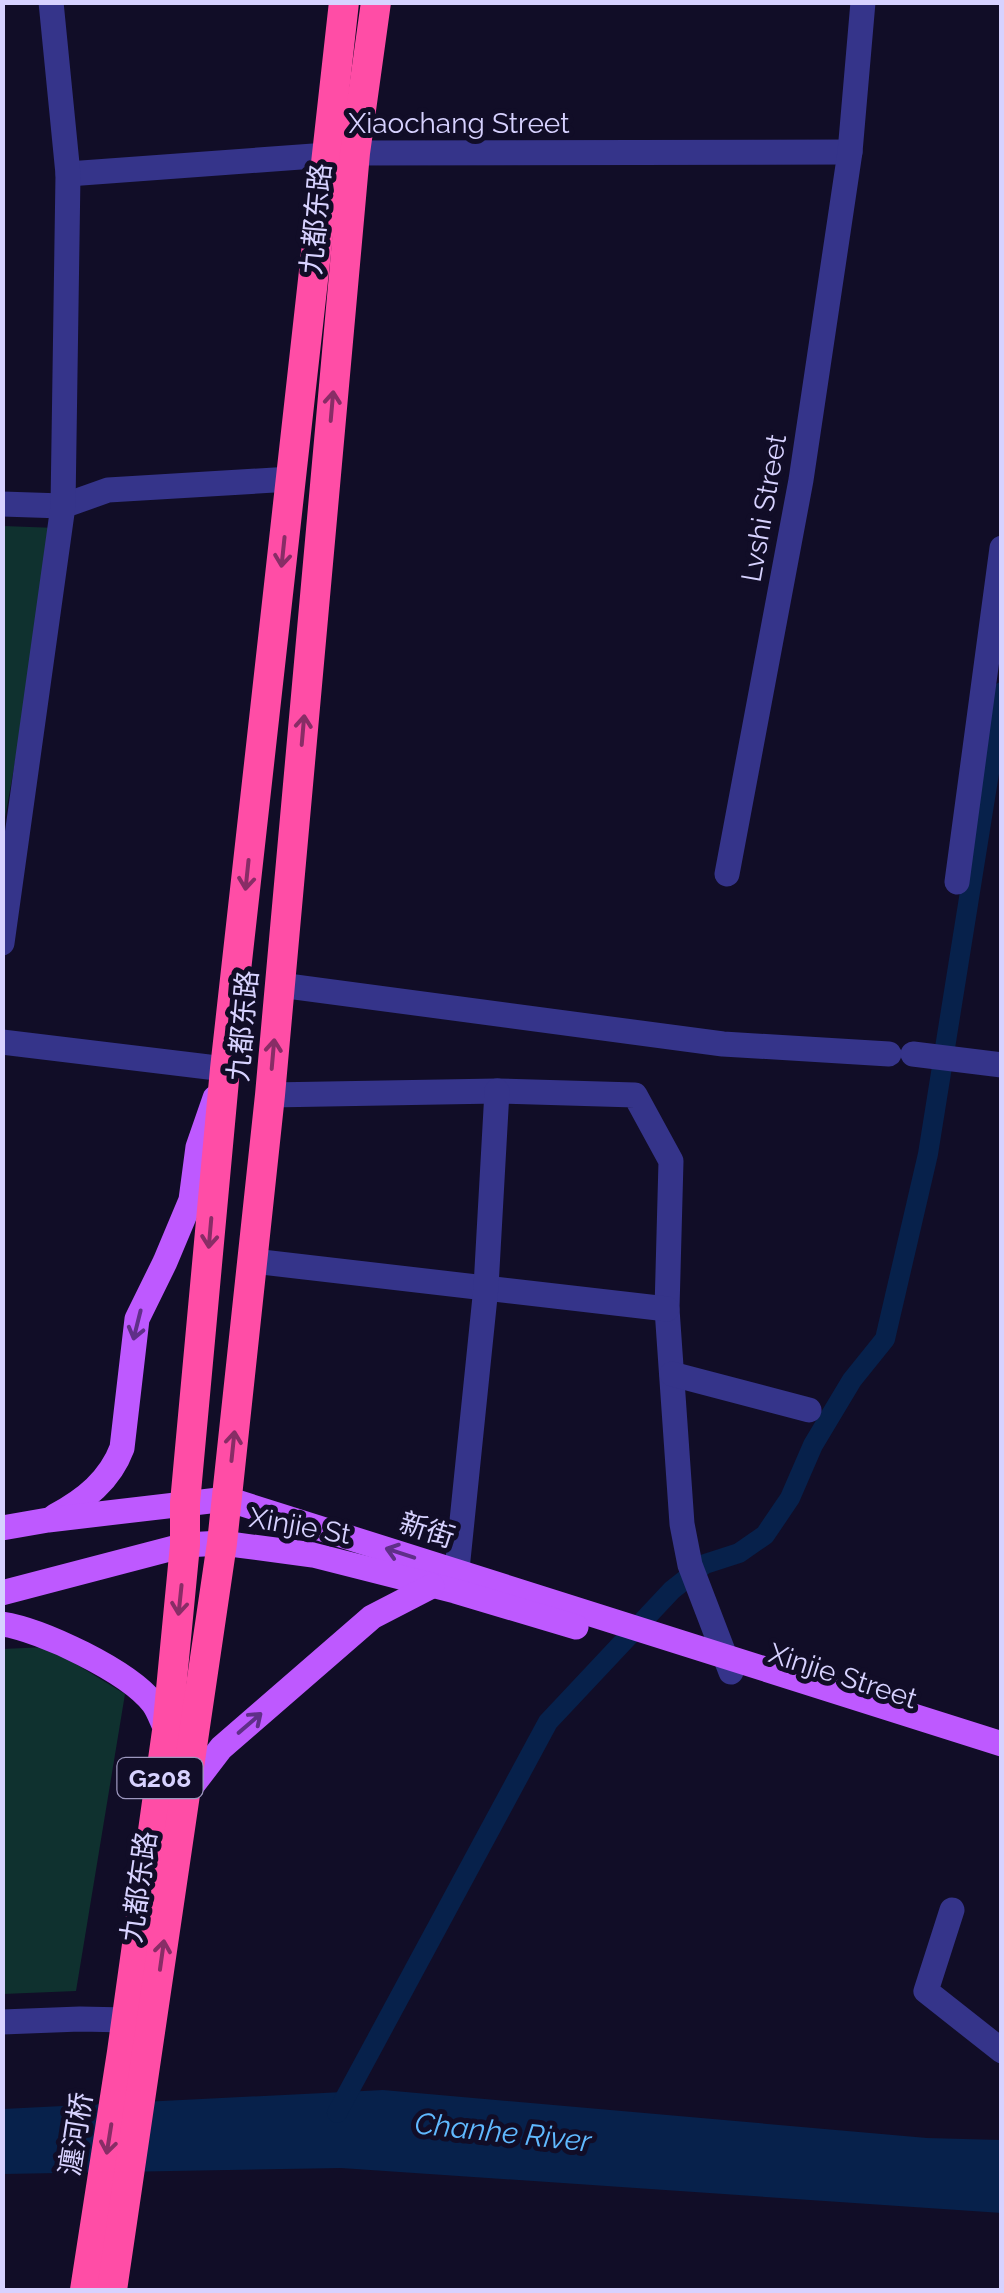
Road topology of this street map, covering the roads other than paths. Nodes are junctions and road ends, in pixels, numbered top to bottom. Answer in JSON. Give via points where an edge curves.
{"nodes":[{"id":1,"x":51,"y":2,"type":"edge"},
{"id":2,"x":344,"y":2,"type":"edge"},
{"id":3,"x":376,"y":2,"type":"edge"},
{"id":4,"x":863,"y":2,"type":"edge"},
{"id":5,"x":850,"y":152,"type":"junction"},
{"id":6,"x":341,"y":153,"type":"junction"},
{"id":7,"x":68,"y":174,"type":"junction"},
{"id":8,"x":291,"y":478,"type":"junction"},
{"id":9,"x":2,"y":504,"type":"edge"},
{"id":10,"x":63,"y":506,"type":"junction"},
{"id":11,"x":1002,"y":548,"type":"edge"},
{"id":12,"x":727,"y":874,"type":"dead end"},
{"id":13,"x":958,"y":882,"type":"dead end"},
{"id":14,"x":2,"y":943,"type":"edge"},
{"id":15,"x":280,"y":985,"type":"junction"},
{"id":16,"x":2,"y":1042,"type":"edge"},
{"id":17,"x":997,"y":1065,"type":"edge"},
{"id":18,"x":226,"y":1070,"type":"junction"},
{"id":19,"x":497,"y":1091,"type":"junction"},
{"id":20,"x":270,"y":1095,"type":"junction"},
{"id":21,"x":253,"y":1261,"type":"junction"},
{"id":22,"x":486,"y":1286,"type":"junction"},
{"id":23,"x":667,"y":1309,"type":"junction"},
{"id":24,"x":672,"y":1374,"type":"junction"},
{"id":25,"x":809,"y":1410,"type":"dead end"},
{"id":26,"x":227,"y":1498,"type":"junction"},
{"id":27,"x":185,"y":1503,"type":"junction"},
{"id":28,"x":48,"y":1520,"type":"junction"},
{"id":29,"x":2,"y":1528,"type":"edge"},
{"id":30,"x":222,"y":1543,"type":"junction"},
{"id":31,"x":186,"y":1546,"type":"junction"},
{"id":32,"x":448,"y":1583,"type":"junction"},
{"id":33,"x":2,"y":1593,"type":"edge"},
{"id":34,"x":589,"y":1622,"type":"joint"},
{"id":35,"x":2,"y":1624,"type":"edge"},
{"id":36,"x":728,"y":1664,"type":"junction"},
{"id":37,"x":167,"y":1731,"type":"junction"},
{"id":38,"x":1002,"y":1744,"type":"edge"},
{"id":39,"x":1002,"y":1758,"type":"edge"},
{"id":40,"x":185,"y":1795,"type":"junction"},
{"id":41,"x":952,"y":1910,"type":"dead end"},
{"id":42,"x":127,"y":2020,"type":"junction"},
{"id":43,"x":2,"y":2022,"type":"edge"},
{"id":44,"x":1002,"y":2051,"type":"edge"},
{"id":45,"x":135,"y":2052,"type":"junction"},
{"id":46,"x":108,"y":2226,"type":"junction"},
{"id":47,"x":85,"y":2290,"type":"edge"},
{"id":48,"x":112,"y":2290,"type":"edge"}],
"edges":[{"from":1,"to":7,"type":"street"},
{"from":2,"to":6,"type":"highway","name":"九都东路"},
{"from":3,"to":6,"type":"highway","name":"九都东路"},
{"from":4,"to":5,"type":"street","name":"Lvshi Street"},
{"from":5,"to":6,"type":"street","name":"Xiaochang Street"},
{"from":5,"to":12,"type":"street","name":"Lvshi Street","via":[[801,480]]},
{"from":6,"to":7,"type":"street","name":"Xiaochang Street"},
{"from":6,"to":8,"type":"highway","name":"九都东路"},
{"from":15,"to":6,"type":"highway","name":"九都东路","one_way":true},
{"from":7,"to":10,"type":"street"},
{"from":8,"to":10,"type":"street","via":[[108,490]]},
{"from":8,"to":18,"type":"highway","name":"九都东路","one_way":true},
{"from":9,"to":10,"type":"street"},
{"from":10,"to":14,"type":"street"},
{"from":11,"to":13,"type":"street"},
{"from":15,"to":17,"type":"street","via":[[724,1044]]},
{"from":20,"to":15,"type":"highway","name":"九都东路","one_way":true},
{"from":16,"to":18,"type":"street"},
{"from":18,"to":27,"type":"highway","name":"九都东路","one_way":true},
{"from":18,"to":28,"type":"main road","one_way":true,"via":[[198,1148],[191,1200],[137,1319],[126,1433],[116,1466],[78,1504]]},
{"from":19,"to":20,"type":"street"},
{"from":19,"to":22,"type":"street"},
{"from":19,"to":23,"type":"street","via":[[635,1095],[672,1160]]},
{"from":20,"to":21,"type":"highway","name":"九都东路"},
{"from":21,"to":22,"type":"street"},
{"from":26,"to":21,"type":"highway","name":"九都东路","one_way":true},
{"from":22,"to":23,"type":"street"},
{"from":22,"to":32,"type":"street"},
{"from":23,"to":24,"type":"street"},
{"from":24,"to":25,"type":"street"},
{"from":24,"to":36,"type":"street","via":[[682,1524],[690,1565]]},
{"from":26,"to":27,"type":"main road","name":"新街"},
{"from":26,"to":30,"type":"highway","name":"九都东路"},
{"from":32,"to":26,"type":"main road","name":"新街","one_way":true},
{"from":27,"to":28,"type":"main road"},
{"from":27,"to":31,"type":"highway","name":"九都东路","number":"G208"},
{"from":28,"to":29,"type":"main road"},
{"from":30,"to":31,"type":"main road","name":"Xinjie St"},
{"from":30,"to":32,"type":"main road","name":"Xinjie St","via":[[313,1554]]},
{"from":30,"to":40,"type":"highway","name":"九都东路","number":"G208"},
{"from":31,"to":33,"type":"main road","name":"Xinjie St"},
{"from":31,"to":37,"type":"highway","name":"九都东路","number":"G208","one_way":true},
{"from":32,"to":34,"type":"main road","name":"Xinjie St"},
{"from":40,"to":32,"type":"main road","one_way":true,"via":[[221,1748],[372,1618]]},
{"from":34,"to":36,"type":"main road","name":"Xinjie Street"},
{"from":35,"to":37,"type":"main road","via":[[35,1632],[125,1678],[153,1703]]},
{"from":36,"to":38,"type":"main road"},
{"from":36,"to":39,"type":"main road","name":"Xinjie Street"},
{"from":37,"to":42,"type":"highway","name":"九都东路","number":"G208"},
{"from":45,"to":40,"type":"highway","name":"九都东路","number":"G208","one_way":true},
{"from":41,"to":44,"type":"street","via":[[926,1991]]},
{"from":42,"to":43,"type":"street"},
{"from":42,"to":45,"type":"highway","name":"九都东路","number":"G208"},
{"from":45,"to":46,"type":"highway","number":"G208"},
{"from":46,"to":47,"type":"highway","number":"G208"},
{"from":46,"to":48,"type":"highway","number":"G208"}]}
